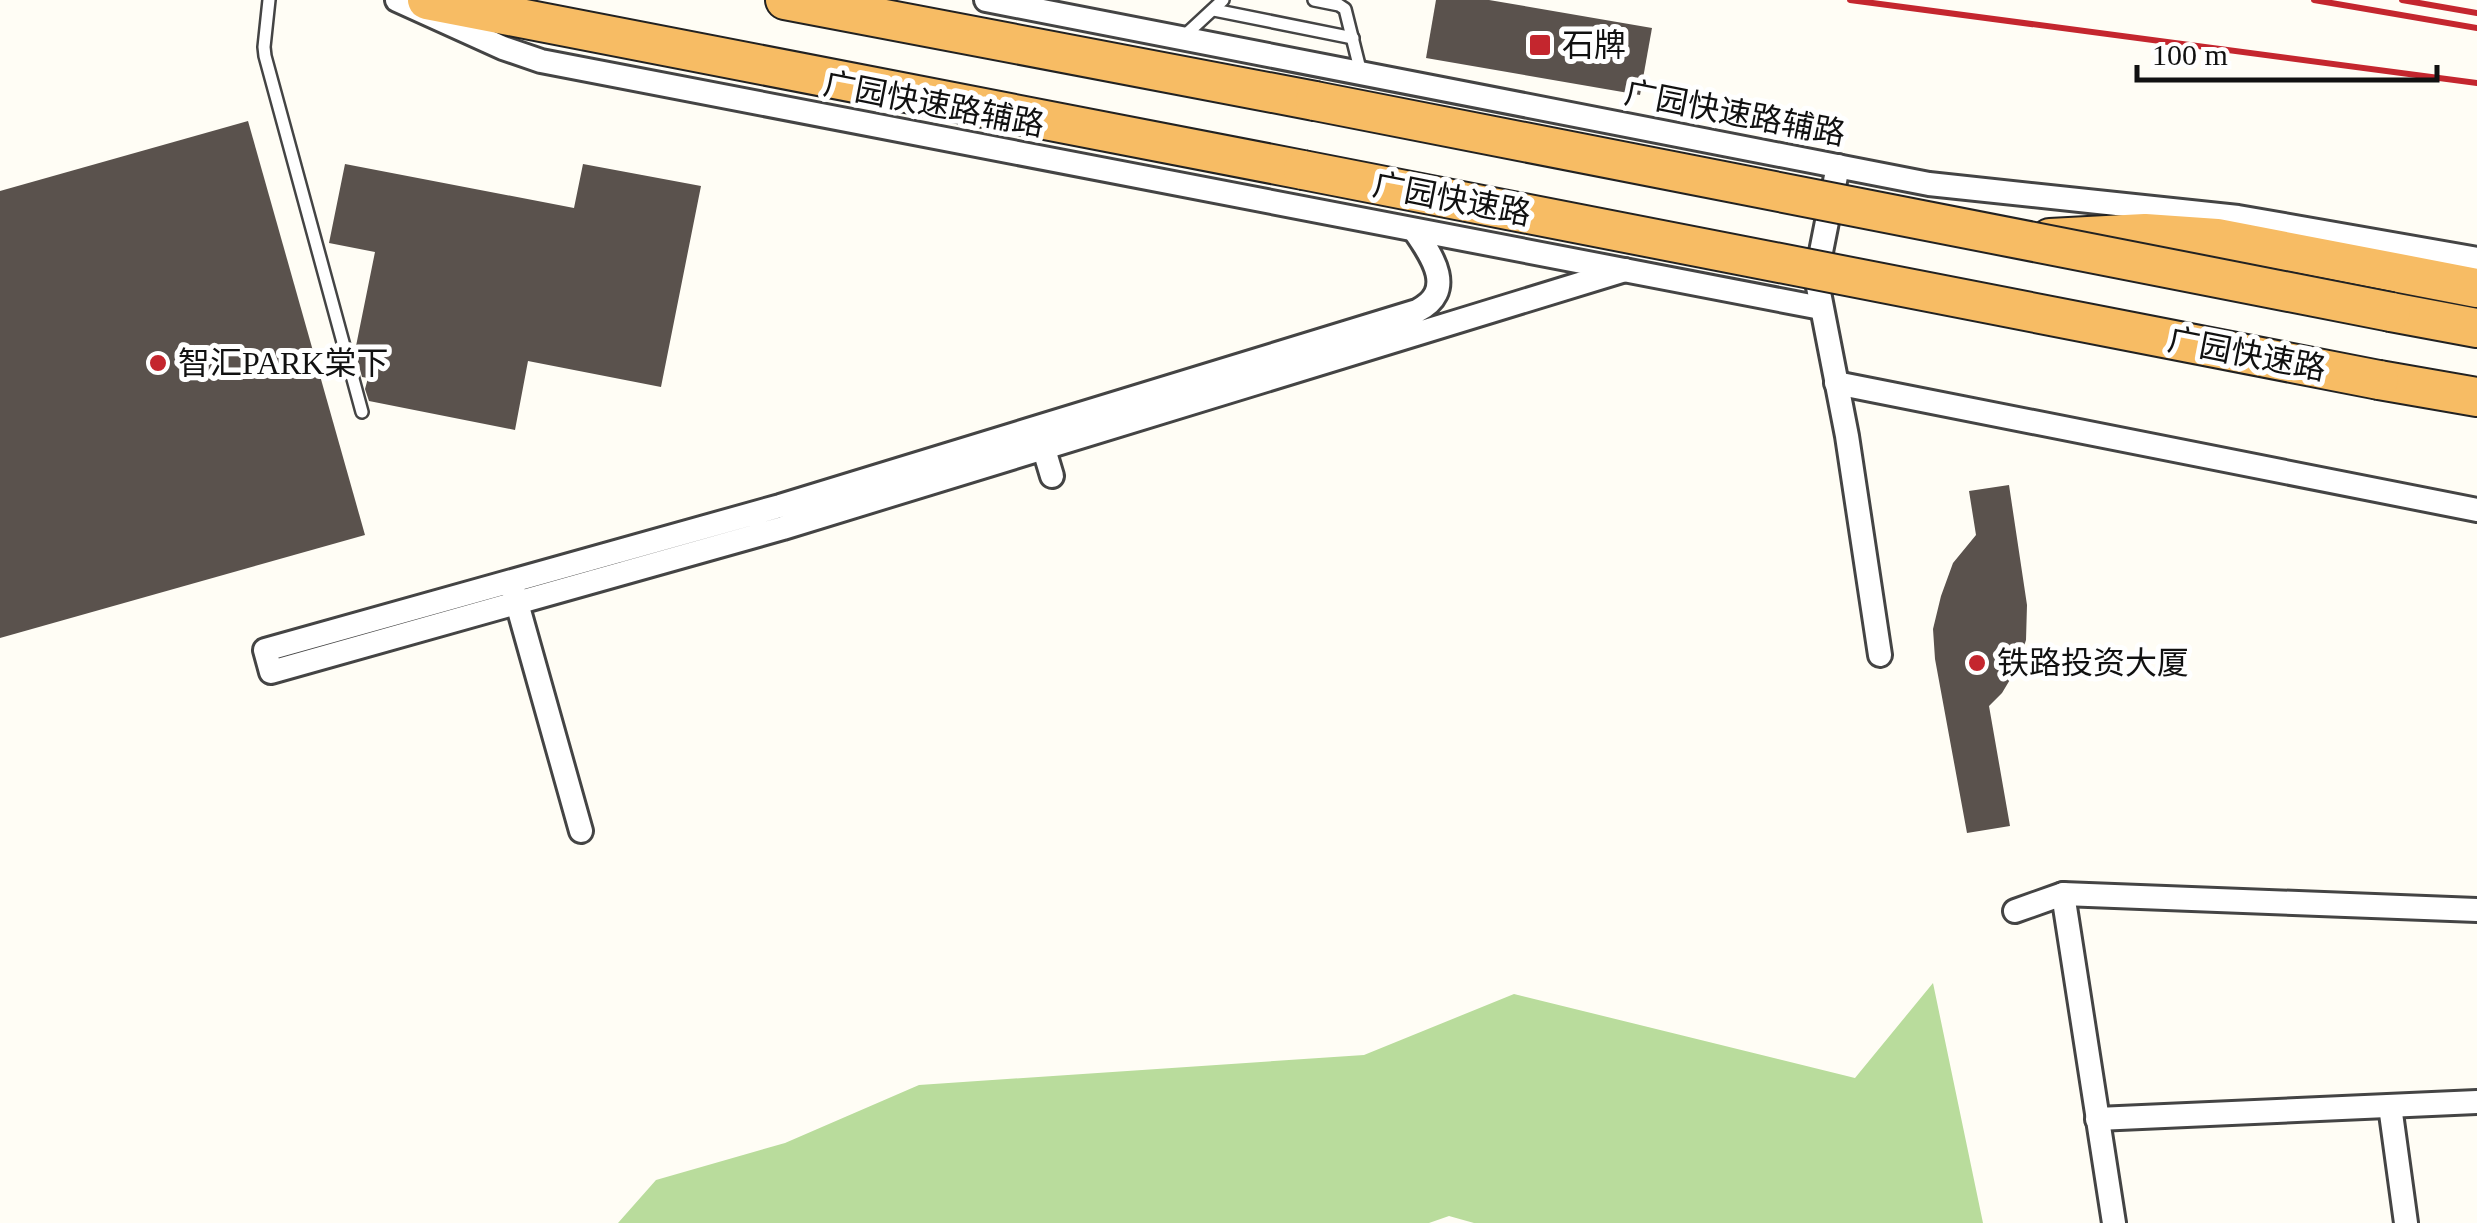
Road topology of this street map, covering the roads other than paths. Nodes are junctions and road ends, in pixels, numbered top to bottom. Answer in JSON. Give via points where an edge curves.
{"nodes":[{"id":1,"x":269,"y":0,"type":"edge"},
{"id":2,"x":398,"y":0,"type":"edge"},
{"id":3,"x":426,"y":0,"type":"edge"},
{"id":4,"x":785,"y":0,"type":"edge"},
{"id":5,"x":1314,"y":0,"type":"edge"},
{"id":6,"x":994,"y":1,"type":"edge"},
{"id":7,"x":1219,"y":5,"type":"edge"},
{"id":8,"x":1182,"y":38,"type":"junction"},
{"id":9,"x":1352,"y":38,"type":"junction"},
{"id":10,"x":1362,"y":73,"type":"junction"},
{"id":11,"x":1838,"y":166,"type":"junction"},
{"id":12,"x":1414,"y":230,"type":"junction"},
{"id":13,"x":2020,"y":240,"type":"junction"},
{"id":14,"x":2477,"y":259,"type":"edge"},
{"id":15,"x":1625,"y":270,"type":"junction"},
{"id":16,"x":2477,"y":288,"type":"edge"},
{"id":17,"x":1820,"y":308,"type":"junction"},
{"id":18,"x":2477,"y":328,"type":"edge"},
{"id":19,"x":1836,"y":383,"type":"junction"},
{"id":20,"x":2477,"y":398,"type":"edge"},
{"id":21,"x":362,"y":412,"type":"dead end"},
{"id":22,"x":1040,"y":437,"type":"junction"},
{"id":23,"x":1052,"y":476,"type":"dead end"},
{"id":24,"x":2477,"y":510,"type":"edge"},
{"id":25,"x":514,"y":592,"type":"junction"},
{"id":26,"x":1880,"y":655,"type":"dead end"},
{"id":27,"x":581,"y":831,"type":"dead end"},
{"id":28,"x":2063,"y":894,"type":"junction"},
{"id":29,"x":2477,"y":910,"type":"edge"},
{"id":30,"x":2015,"y":912,"type":"dead end"},
{"id":31,"x":2477,"y":1102,"type":"edge"},
{"id":32,"x":2390,"y":1106,"type":"junction"},
{"id":33,"x":2097,"y":1120,"type":"junction"},
{"id":34,"x":2114,"y":1223,"type":"edge"},
{"id":35,"x":2406,"y":1223,"type":"edge"}],
"edges":[{"from":1,"to":21,"type":"lane","via":[[265,56]]},
{"from":2,"to":12,"type":"street","name":"广园快速路辅路","via":[[542,61]]},
{"from":3,"to":20,"type":"highway","name":"广园快速路","bridge":true},
{"from":4,"to":13,"type":"highway","bridge":true},
{"from":5,"to":9,"type":"lane","via":[[1343,7]]},
{"from":6,"to":8,"type":"street","name":"广园快速路辅路"},
{"from":7,"to":8,"type":"lane"},
{"from":7,"to":9,"type":"lane"},
{"from":8,"to":10,"type":"street","name":"广园快速路辅路"},
{"from":9,"to":10,"type":"lane"},
{"from":10,"to":11,"type":"street","name":"广园快速路辅路"},
{"from":11,"to":14,"type":"street","name":"广园快速路辅路","via":[[1955,188],[2281,223]]},
{"from":11,"to":17,"type":"street","via":[[1819,266]]},
{"from":12,"to":15,"type":"street","name":"广园快速路辅路"},
{"from":12,"to":22,"type":"street","via":[[1438,278],[1435,296],[1420,309]]},
{"from":13,"to":16,"type":"highway","bridge":true,"via":[[2192,235]]},
{"from":13,"to":18,"type":"highway","bridge":true},
{"from":15,"to":17,"type":"street","name":"广园快速路辅路"},
{"from":15,"to":22,"type":"street"},
{"from":17,"to":19,"type":"street"},
{"from":19,"to":24,"type":"street"},
{"from":19,"to":26,"type":"street"},
{"from":22,"to":23,"type":"street"},
{"from":22,"to":25,"type":"street","via":[[780,506]]},
{"from":25,"to":25,"type":"street","via":[[264,650],[271,672]]},
{"from":25,"to":27,"type":"street"},
{"from":28,"to":29,"type":"street"},
{"from":28,"to":30,"type":"street"},
{"from":28,"to":33,"type":"street"},
{"from":31,"to":32,"type":"street"},
{"from":32,"to":33,"type":"street"},
{"from":32,"to":35,"type":"street"},
{"from":33,"to":34,"type":"street"}]}
